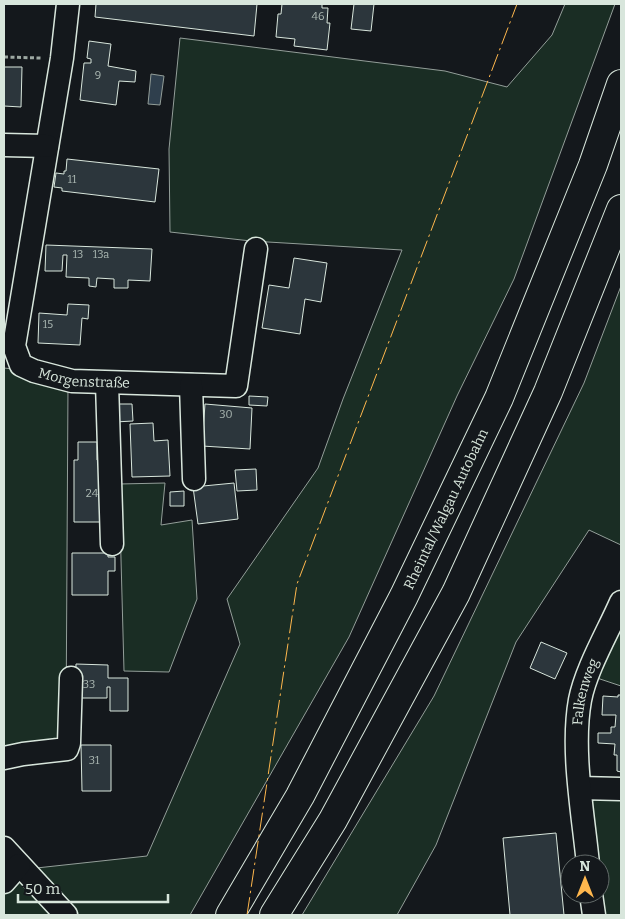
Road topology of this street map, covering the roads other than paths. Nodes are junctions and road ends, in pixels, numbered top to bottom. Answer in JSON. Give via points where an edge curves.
{"nodes":[{"id":1,"x":68,"y":4,"type":"edge"},
{"id":2,"x":621,"y":84,"type":"edge"},
{"id":3,"x":4,"y":145,"type":"edge"},
{"id":4,"x":47,"y":146,"type":"junction"},
{"id":5,"x":621,"y":209,"type":"edge"},
{"id":6,"x":256,"y":249,"type":"dead end"},
{"id":7,"x":11,"y":360,"type":"edge"},
{"id":8,"x":107,"y":383,"type":"junction"},
{"id":9,"x":191,"y":385,"type":"junction"},
{"id":10,"x":194,"y":479,"type":"dead end"},
{"id":11,"x":112,"y":544,"type":"dead end"},
{"id":12,"x":621,"y":602,"type":"edge"},
{"id":13,"x":71,"y":678,"type":"dead end"},
{"id":14,"x":4,"y":758,"type":"edge"},
{"id":15,"x":580,"y":788,"type":"junction"},
{"id":16,"x":621,"y":789,"type":"edge"},
{"id":17,"x":4,"y":848,"type":"edge"},
{"id":18,"x":587,"y":854,"type":"edge"},
{"id":19,"x":19,"y":865,"type":"junction"},
{"id":20,"x":4,"y":882,"type":"edge"},
{"id":21,"x":66,"y":915,"type":"edge"},
{"id":22,"x":230,"y":915,"type":"edge"},
{"id":23,"x":274,"y":915,"type":"edge"}],
"edges":[{"from":1,"to":4,"type":"street","name":"Morgenstraße"},
{"from":2,"to":22,"type":"highway","name":"Rheintal/Walgau Autobahn","via":[[593,166],[499,398],[404,596],[300,796]]},
{"from":3,"to":4,"type":"street"},
{"from":4,"to":7,"type":"street","name":"Morgenstraße"},
{"from":5,"to":23,"type":"highway","via":[[548,392],[456,593],[333,820]]},
{"from":6,"to":9,"type":"street","name":"Morgenstraße","via":[[236,386]]},
{"from":7,"to":8,"type":"street","name":"Morgenstraße","via":[[34,371],[72,381]]},
{"from":8,"to":9,"type":"street","name":"Morgenstraße"},
{"from":8,"to":11,"type":"street"},
{"from":9,"to":10,"type":"street"},
{"from":12,"to":15,"type":"street","name":"Falkenweg","via":[[586,680],[581,699],[577,721]]},
{"from":13,"to":14,"type":"street","via":[[67,749]]},
{"from":15,"to":16,"type":"street"},
{"from":15,"to":18,"type":"street","name":"Falkenweg"},
{"from":17,"to":19,"type":"street"},
{"from":19,"to":20,"type":"street"},
{"from":19,"to":21,"type":"street"}]}
